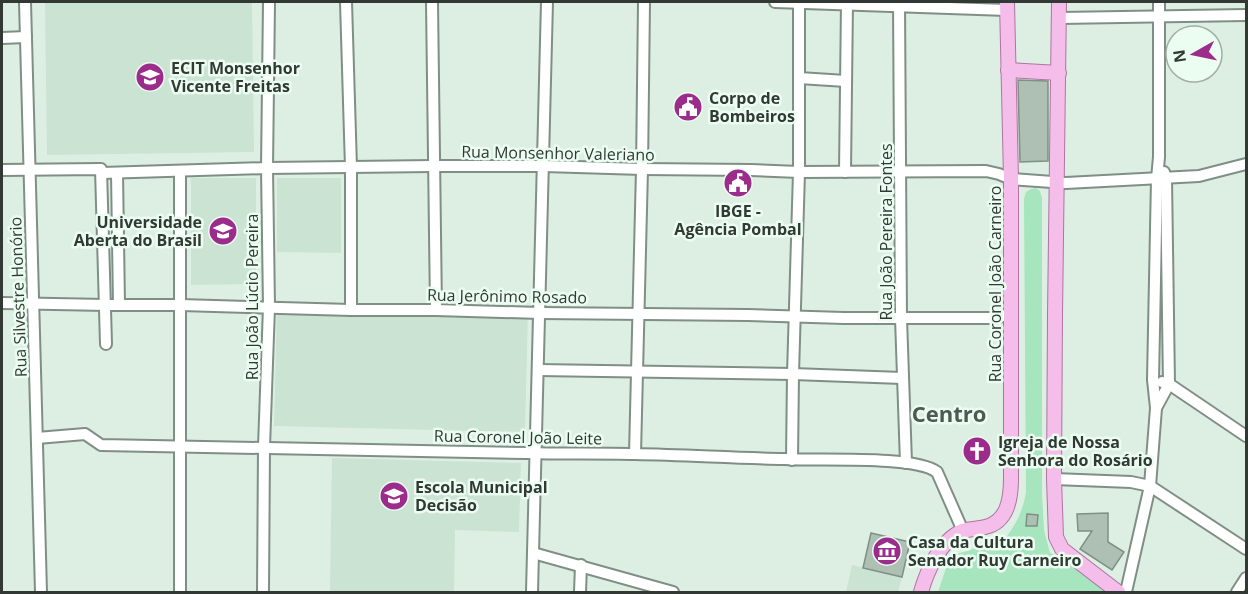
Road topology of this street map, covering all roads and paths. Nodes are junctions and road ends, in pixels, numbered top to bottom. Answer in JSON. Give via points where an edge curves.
{"nodes":[{"id":1,"x":25,"y":2,"type":"edge"},
{"id":2,"x":269,"y":2,"type":"edge"},
{"id":3,"x":346,"y":2,"type":"edge"},
{"id":4,"x":432,"y":2,"type":"edge"},
{"id":5,"x":547,"y":2,"type":"edge"},
{"id":6,"x":644,"y":2,"type":"edge"},
{"id":7,"x":776,"y":2,"type":"edge"},
{"id":8,"x":799,"y":2,"type":"edge"},
{"id":9,"x":1059,"y":2,"type":"edge"},
{"id":10,"x":1159,"y":2,"type":"edge"},
{"id":11,"x":847,"y":3,"type":"edge"},
{"id":12,"x":899,"y":4,"type":"edge"},
{"id":13,"x":1007,"y":6,"type":"edge"},
{"id":14,"x":1246,"y":15,"type":"edge"},
{"id":15,"x":1159,"y":16,"type":"junction"},
{"id":16,"x":1060,"y":18,"type":"junction"},
{"id":17,"x":26,"y":37,"type":"junction"},
{"id":18,"x":2,"y":38,"type":"edge"},
{"id":19,"x":1008,"y":70,"type":"junction"},
{"id":20,"x":1059,"y":73,"type":"junction"},
{"id":21,"x":799,"y":78,"type":"junction"},
{"id":22,"x":846,"y":81,"type":"junction"},
{"id":23,"x":1246,"y":165,"type":"edge"},
{"id":24,"x":433,"y":166,"type":"junction"},
{"id":25,"x":543,"y":166,"type":"junction"},
{"id":26,"x":267,"y":168,"type":"junction"},
{"id":27,"x":351,"y":168,"type":"junction"},
{"id":28,"x":642,"y":169,"type":"junction"},
{"id":29,"x":2,"y":170,"type":"edge"},
{"id":30,"x":30,"y":170,"type":"junction"},
{"id":31,"x":102,"y":171,"type":"junction"},
{"id":32,"x":180,"y":171,"type":"junction"},
{"id":33,"x":901,"y":171,"type":"junction"},
{"id":34,"x":800,"y":172,"type":"junction"},
{"id":35,"x":845,"y":172,"type":"junction"},
{"id":36,"x":117,"y":173,"type":"junction"},
{"id":37,"x":1162,"y":178,"type":"junction"},
{"id":38,"x":1011,"y":179,"type":"junction"},
{"id":39,"x":1058,"y":183,"type":"junction"},
{"id":40,"x":2,"y":303,"type":"edge"},
{"id":41,"x":34,"y":303,"type":"junction"},
{"id":42,"x":106,"y":305,"type":"junction"},
{"id":43,"x":120,"y":305,"type":"junction"},
{"id":44,"x":181,"y":305,"type":"junction"},
{"id":45,"x":268,"y":307,"type":"junction"},
{"id":46,"x":351,"y":310,"type":"junction"},
{"id":47,"x":436,"y":310,"type":"junction"},
{"id":48,"x":540,"y":312,"type":"junction"},
{"id":49,"x":638,"y":313,"type":"junction"},
{"id":50,"x":1011,"y":314,"type":"junction"},
{"id":51,"x":795,"y":316,"type":"junction"},
{"id":52,"x":901,"y":318,"type":"junction"},
{"id":53,"x":106,"y":344,"type":"dead end"},
{"id":54,"x":538,"y":370,"type":"junction"},
{"id":55,"x":637,"y":371,"type":"junction"},
{"id":56,"x":793,"y":374,"type":"junction"},
{"id":57,"x":902,"y":378,"type":"junction"},
{"id":58,"x":1153,"y":380,"type":"junction"},
{"id":59,"x":1169,"y":384,"type":"junction"},
{"id":60,"x":1156,"y":408,"type":"junction"},
{"id":61,"x":1246,"y":432,"type":"edge"},
{"id":62,"x":37,"y":438,"type":"junction"},
{"id":63,"x":179,"y":446,"type":"junction"},
{"id":64,"x":264,"y":447,"type":"junction"},
{"id":65,"x":536,"y":453,"type":"junction"},
{"id":66,"x":635,"y":454,"type":"junction"},
{"id":67,"x":792,"y":460,"type":"junction"},
{"id":68,"x":906,"y":463,"type":"junction"},
{"id":69,"x":1054,"y":479,"type":"junction"},
{"id":70,"x":1150,"y":486,"type":"junction"},
{"id":71,"x":963,"y":531,"type":"junction"},
{"id":72,"x":1246,"y":549,"type":"edge"},
{"id":73,"x":533,"y":553,"type":"junction"},
{"id":74,"x":581,"y":565,"type":"junction"},
{"id":75,"x":1246,"y":578,"type":"edge"},
{"id":76,"x":41,"y":592,"type":"edge"},
{"id":77,"x":180,"y":592,"type":"edge"},
{"id":78,"x":263,"y":592,"type":"edge"},
{"id":79,"x":532,"y":592,"type":"edge"},
{"id":80,"x":580,"y":592,"type":"edge"},
{"id":81,"x":673,"y":592,"type":"edge"},
{"id":82,"x":921,"y":592,"type":"edge"},
{"id":83,"x":1118,"y":592,"type":"edge"},
{"id":84,"x":1126,"y":592,"type":"edge"},
{"id":85,"x":1237,"y":592,"type":"edge"}],
"edges":[{"from":1,"to":17,"type":"street","name":"Rua Silvestre Honório"},
{"from":2,"to":26,"type":"street","name":"Rua João Lúcio Pereira"},
{"from":3,"to":27,"type":"street"},
{"from":4,"to":24,"type":"street"},
{"from":5,"to":25,"type":"street"},
{"from":6,"to":28,"type":"street"},
{"from":7,"to":8,"type":"street"},
{"from":8,"to":11,"type":"street"},
{"from":8,"to":21,"type":"street"},
{"from":9,"to":16,"type":"main road"},
{"from":10,"to":15,"type":"street"},
{"from":11,"to":12,"type":"street"},
{"from":11,"to":22,"type":"street"},
{"from":12,"to":13,"type":"street"},
{"from":12,"to":33,"type":"street","name":"Rua João Pereira Fontes"},
{"from":13,"to":19,"type":"main road","name":"Rua Coronel João Carneiro"},
{"from":14,"to":15,"type":"street"},
{"from":15,"to":16,"type":"street"},
{"from":15,"to":37,"type":"street"},
{"from":16,"to":20,"type":"main road"},
{"from":17,"to":18,"type":"street"},
{"from":17,"to":30,"type":"street","name":"Rua Silvestre Honório"},
{"from":19,"to":20,"type":"main road"},
{"from":19,"to":38,"type":"main road","name":"Rua Coronel João Carneiro"},
{"from":20,"to":39,"type":"main road"},
{"from":21,"to":22,"type":"street"},
{"from":21,"to":34,"type":"street"},
{"from":22,"to":35,"type":"street"},
{"from":23,"to":37,"type":"street","name":"Rua Monsenhor Valeriano","via":[[1212,174]]},
{"from":24,"to":25,"type":"street","name":"Rua Monsenhor Valeriano"},
{"from":24,"to":27,"type":"street","name":"Rua Monsenhor Valeriano"},
{"from":24,"to":47,"type":"street"},
{"from":25,"to":28,"type":"street","name":"Rua Monsenhor Valeriano"},
{"from":25,"to":48,"type":"street"},
{"from":26,"to":27,"type":"street","name":"Rua Monsenhor Valeriano"},
{"from":26,"to":32,"type":"street","name":"Rua Monsenhor Valeriano"},
{"from":26,"to":45,"type":"street","name":"Rua João Lúcio Pereira"},
{"from":27,"to":46,"type":"street"},
{"from":28,"to":34,"type":"street","name":"Rua Monsenhor Valeriano"},
{"from":28,"to":49,"type":"street"},
{"from":29,"to":30,"type":"street","name":"Rua Monsenhor Valeriano"},
{"from":30,"to":31,"type":"street","name":"Rua Monsenhor Valeriano"},
{"from":30,"to":41,"type":"street","name":"Rua Silvestre Honório"},
{"from":31,"to":36,"type":"street","name":"Rua Monsenhor Valeriano"},
{"from":31,"to":42,"type":"street"},
{"from":32,"to":36,"type":"street","name":"Rua Monsenhor Valeriano"},
{"from":32,"to":44,"type":"street"},
{"from":33,"to":35,"type":"street","name":"Rua Monsenhor Valeriano"},
{"from":33,"to":38,"type":"street","name":"Rua Monsenhor Valeriano","via":[[986,171]]},
{"from":33,"to":52,"type":"street","name":"Rua João Pereira Fontes"},
{"from":34,"to":35,"type":"street","name":"Rua Monsenhor Valeriano"},
{"from":34,"to":51,"type":"street"},
{"from":36,"to":43,"type":"street"},
{"from":37,"to":39,"type":"street","name":"Rua Monsenhor Valeriano"},
{"from":37,"to":58,"type":"street"},
{"from":37,"to":59,"type":"street"},
{"from":38,"to":39,"type":"street","name":"Rua Monsenhor Valeriano"},
{"from":38,"to":50,"type":"main road","name":"Rua Coronel João Carneiro"},
{"from":39,"to":69,"type":"main road"},
{"from":40,"to":41,"type":"street","name":"Rua Jerônimo Rosado"},
{"from":41,"to":42,"type":"street","name":"Rua Jerônimo Rosado"},
{"from":41,"to":62,"type":"street","name":"Rua Silvestre Honório"},
{"from":42,"to":43,"type":"street","name":"Rua Jerônimo Rosado"},
{"from":42,"to":53,"type":"street"},
{"from":43,"to":44,"type":"street","name":"Rua Jerônimo Rosado"},
{"from":44,"to":45,"type":"street","name":"Rua Jerônimo Rosado"},
{"from":44,"to":63,"type":"street"},
{"from":45,"to":46,"type":"street","name":"Rua Jerônimo Rosado"},
{"from":45,"to":64,"type":"street","name":"Rua João Lúcio Pereira"},
{"from":46,"to":47,"type":"street","name":"Rua Jerônimo Rosado"},
{"from":47,"to":48,"type":"street","name":"Rua Jerônimo Rosado"},
{"from":48,"to":49,"type":"street","name":"Rua Jerônimo Rosado"},
{"from":48,"to":54,"type":"street"},
{"from":49,"to":51,"type":"street","name":"Rua Jerônimo Rosado"},
{"from":49,"to":55,"type":"street"},
{"from":50,"to":52,"type":"street","name":"Rua Jerônimo Rosado","via":[[996,318]]},
{"from":50,"to":71,"type":"main road","name":"Rua Coronel João Carneiro","via":[[1009,501],[995,524]]},
{"from":51,"to":52,"type":"street","name":"Rua Jerônimo Rosado"},
{"from":51,"to":56,"type":"street"},
{"from":52,"to":57,"type":"street","name":"Rua João Pereira Fontes"},
{"from":54,"to":55,"type":"street"},
{"from":54,"to":65,"type":"street"},
{"from":55,"to":56,"type":"street"},
{"from":55,"to":66,"type":"street"},
{"from":56,"to":57,"type":"street"},
{"from":56,"to":67,"type":"street"},
{"from":57,"to":68,"type":"street","name":"Rua João Pereira Fontes"},
{"from":58,"to":59,"type":"street"},
{"from":58,"to":60,"type":"street"},
{"from":59,"to":60,"type":"street"},
{"from":59,"to":61,"type":"street"},
{"from":60,"to":70,"type":"street"},
{"from":62,"to":63,"type":"street","name":"Rua Coronel João Leite","via":[[85,434],[101,445]]},
{"from":62,"to":76,"type":"street","name":"Rua Silvestre Honório"},
{"from":63,"to":64,"type":"street","name":"Rua Coronel João Leite"},
{"from":63,"to":77,"type":"street"},
{"from":64,"to":65,"type":"street","name":"Rua Coronel João Leite"},
{"from":64,"to":78,"type":"street","name":"Rua João Lúcio Pereira"},
{"from":65,"to":66,"type":"street","name":"Rua Coronel João Leite"},
{"from":65,"to":73,"type":"street"},
{"from":66,"to":67,"type":"street","name":"Rua Coronel João Leite"},
{"from":67,"to":68,"type":"street","name":"Rua Coronel João Leite"},
{"from":68,"to":71,"type":"street","name":"Rua Coronel João Leite","via":[[937,472]]},
{"from":69,"to":70,"type":"street"},
{"from":69,"to":83,"type":"main road","via":[[1059,544]]},
{"from":70,"to":72,"type":"street"},
{"from":70,"to":84,"type":"street"},
{"from":71,"to":82,"type":"main road","name":"Rua Coronel João Carneiro","via":[[936,557]]},
{"from":73,"to":74,"type":"street"},
{"from":73,"to":79,"type":"street"},
{"from":74,"to":80,"type":"street"},
{"from":74,"to":81,"type":"street"},
{"from":75,"to":85,"type":"street"}]}
